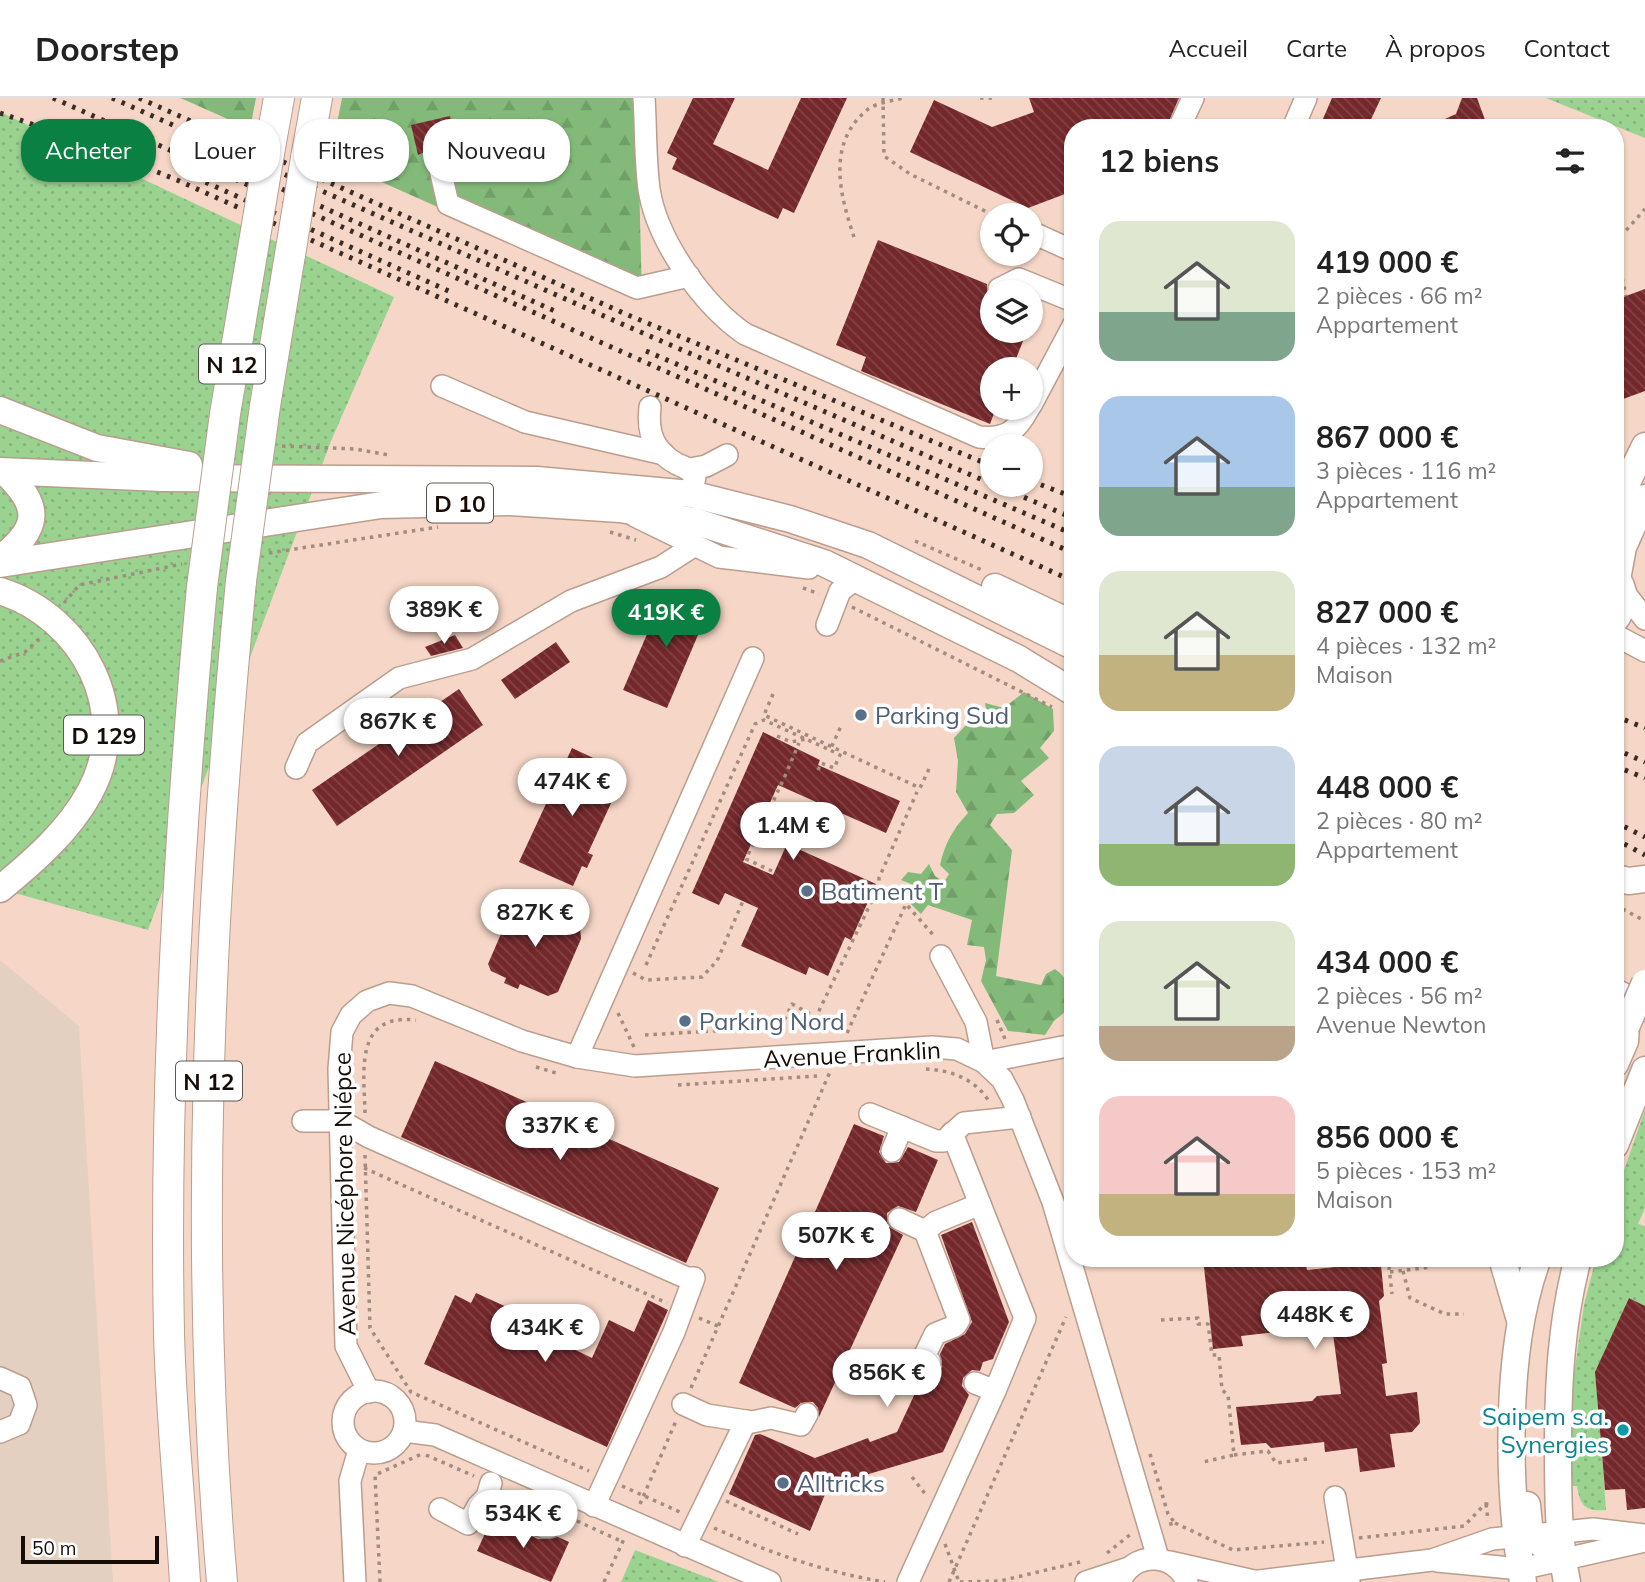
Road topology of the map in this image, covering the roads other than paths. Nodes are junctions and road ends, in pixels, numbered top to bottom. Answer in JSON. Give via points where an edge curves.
{"nodes":[{"id":1,"x":279,"y":98,"type":"edge"},
{"id":2,"x":317,"y":98,"type":"edge"},
{"id":3,"x":645,"y":98,"type":"edge"},
{"id":4,"x":1193,"y":98,"type":"edge"},
{"id":5,"x":1306,"y":98,"type":"edge"},
{"id":6,"x":1184,"y":119,"type":"edge"},
{"id":7,"x":1297,"y":119,"type":"edge"},
{"id":8,"x":443,"y":182,"type":"edge"},
{"id":9,"x":1043,"y":237,"type":"edge"},
{"id":10,"x":1064,"y":247,"type":"edge"},
{"id":11,"x":689,"y":276,"type":"junction"},
{"id":12,"x":1043,"y":289,"type":"edge"},
{"id":13,"x":1064,"y":297,"type":"edge"},
{"id":14,"x":1064,"y":343,"type":"edge"},
{"id":15,"x":1043,"y":382,"type":"edge"},
{"id":16,"x":442,"y":386,"type":"dead end"},
{"id":17,"x":650,"y":407,"type":"dead end"},
{"id":18,"x":0,"y":410,"type":"edge"},
{"id":19,"x":1020,"y":420,"type":"edge"},
{"id":20,"x":1645,"y":446,"type":"edge"},
{"id":21,"x":664,"y":454,"type":"junction"},
{"id":22,"x":727,"y":455,"type":"dead end"},
{"id":23,"x":3,"y":471,"type":"edge"},
{"id":24,"x":288,"y":480,"type":"junction"},
{"id":25,"x":690,"y":481,"type":"junction"},
{"id":26,"x":1624,"y":489,"type":"edge"},
{"id":27,"x":1645,"y":498,"type":"edge"},
{"id":28,"x":615,"y":521,"type":"junction"},
{"id":29,"x":868,"y":545,"type":"junction"},
{"id":30,"x":1624,"y":545,"type":"edge"},
{"id":31,"x":692,"y":547,"type":"junction"},
{"id":32,"x":0,"y":561,"type":"edge"},
{"id":33,"x":857,"y":578,"type":"junction"},
{"id":34,"x":1624,"y":587,"type":"edge"},
{"id":35,"x":0,"y":591,"type":"edge"},
{"id":36,"x":1064,"y":620,"type":"edge"},
{"id":37,"x":1645,"y":620,"type":"edge"},
{"id":38,"x":827,"y":625,"type":"dead end"},
{"id":39,"x":1624,"y":634,"type":"edge"},
{"id":40,"x":1645,"y":637,"type":"edge"},
{"id":41,"x":1624,"y":638,"type":"edge"},
{"id":42,"x":1064,"y":642,"type":"edge"},
{"id":43,"x":1645,"y":651,"type":"edge"},
{"id":44,"x":752,"y":658,"type":"dead end"},
{"id":45,"x":1064,"y":699,"type":"edge"},
{"id":46,"x":296,"y":768,"type":"dead end"},
{"id":47,"x":1645,"y":879,"type":"edge"},
{"id":48,"x":1624,"y":880,"type":"edge"},
{"id":49,"x":0,"y":889,"type":"edge"},
{"id":50,"x":941,"y":956,"type":"dead end"},
{"id":51,"x":1624,"y":976,"type":"edge"},
{"id":52,"x":1645,"y":985,"type":"edge"},
{"id":53,"x":1624,"y":997,"type":"edge"},
{"id":54,"x":1645,"y":1008,"type":"edge"},
{"id":55,"x":1624,"y":1023,"type":"edge"},
{"id":56,"x":342,"y":1032,"type":"joint"},
{"id":57,"x":1064,"y":1047,"type":"edge"},
{"id":58,"x":577,"y":1056,"type":"junction"},
{"id":59,"x":984,"y":1062,"type":"junction"},
{"id":60,"x":1645,"y":1069,"type":"edge"},
{"id":61,"x":870,"y":1114,"type":"dead end"},
{"id":62,"x":1020,"y":1117,"type":"junction"},
{"id":63,"x":303,"y":1121,"type":"dead end"},
{"id":64,"x":341,"y":1121,"type":"junction"},
{"id":65,"x":1624,"y":1122,"type":"edge"},
{"id":66,"x":902,"y":1127,"type":"junction"},
{"id":67,"x":952,"y":1133,"type":"junction"},
{"id":68,"x":892,"y":1152,"type":"dead end"},
{"id":69,"x":980,"y":1204,"type":"junction"},
{"id":70,"x":899,"y":1219,"type":"dead end"},
{"id":71,"x":925,"y":1231,"type":"junction"},
{"id":72,"x":1064,"y":1243,"type":"edge"},
{"id":73,"x":1071,"y":1267,"type":"edge"},
{"id":74,"x":1505,"y":1267,"type":"edge"},
{"id":75,"x":1536,"y":1267,"type":"edge"},
{"id":76,"x":1565,"y":1267,"type":"edge"},
{"id":77,"x":1576,"y":1267,"type":"edge"},
{"id":78,"x":1570,"y":1288,"type":"junction"},
{"id":79,"x":1521,"y":1325,"type":"junction"},
{"id":80,"x":930,"y":1362,"type":"dead end"},
{"id":81,"x":0,"y":1378,"type":"edge"},
{"id":82,"x":975,"y":1383,"type":"dead end"},
{"id":83,"x":369,"y":1391,"type":"junction"},
{"id":84,"x":995,"y":1391,"type":"junction"},
{"id":85,"x":683,"y":1404,"type":"road end"},
{"id":86,"x":807,"y":1414,"type":"dead end"},
{"id":87,"x":746,"y":1421,"type":"junction"},
{"id":88,"x":404,"y":1431,"type":"junction"},
{"id":89,"x":0,"y":1432,"type":"edge"},
{"id":90,"x":359,"y":1450,"type":"junction"},
{"id":91,"x":1335,"y":1497,"type":"dead end"},
{"id":92,"x":594,"y":1506,"type":"junction"},
{"id":93,"x":440,"y":1509,"type":"dead end"},
{"id":94,"x":216,"y":1512,"type":"junction"},
{"id":95,"x":559,"y":1514,"type":"dead end"},
{"id":96,"x":1560,"y":1535,"type":"junction"},
{"id":97,"x":1645,"y":1535,"type":"edge"},
{"id":98,"x":1523,"y":1536,"type":"junction"},
{"id":99,"x":1645,"y":1541,"type":"edge"},
{"id":100,"x":685,"y":1546,"type":"junction"},
{"id":101,"x":1164,"y":1560,"type":"junction"},
{"id":102,"x":1432,"y":1560,"type":"junction"},
{"id":103,"x":1558,"y":1572,"type":"edge"},
{"id":104,"x":1124,"y":1575,"type":"edge"},
{"id":105,"x":1348,"y":1576,"type":"edge"},
{"id":106,"x":1522,"y":1576,"type":"edge"},
{"id":107,"x":1252,"y":1581,"type":"edge"},
{"id":108,"x":185,"y":1582,"type":"edge"},
{"id":109,"x":222,"y":1582,"type":"edge"},
{"id":110,"x":237,"y":1582,"type":"edge"},
{"id":111,"x":355,"y":1582,"type":"edge"},
{"id":112,"x":770,"y":1582,"type":"edge"},
{"id":113,"x":908,"y":1582,"type":"edge"},
{"id":114,"x":1086,"y":1582,"type":"edge"},
{"id":115,"x":1187,"y":1582,"type":"edge"}],
"edges":[{"from":1,"to":108,"type":"highway","number":"N 12","bridge":true,"via":[[197,575],[174,960],[169,1130],[169,1335]]},
{"from":2,"to":94,"type":"highway","number":"N 12","bridge":true,"via":[[273,352],[242,581],[217,873],[209,1092],[209,1352]]},
{"from":3,"to":11,"type":"street","via":[[650,191],[658,221]]},
{"from":4,"to":6,"type":"street"},
{"from":5,"to":7,"type":"street"},
{"from":8,"to":11,"type":"street","via":[[448,204],[638,288]]},
{"from":9,"to":10,"type":"street"},
{"from":11,"to":19,"type":"street","via":[[721,317],[745,334],[979,437],[1000,439]]},
{"from":12,"to":13,"type":"street"},
{"from":14,"to":15,"type":"street"},
{"from":16,"to":21,"type":"street","via":[[525,422]]},
{"from":17,"to":21,"type":"street","via":[[649,434]]},
{"from":18,"to":24,"type":"main road","number":"D 10","via":[[97,448]]},
{"from":20,"to":26,"type":"main road"},
{"from":21,"to":25,"type":"street"},
{"from":22,"to":25,"type":"street"},
{"from":23,"to":24,"type":"main road"},
{"from":23,"to":32,"type":"main road","via":[[24,491],[31,514],[26,537]]},
{"from":24,"to":25,"type":"main road","number":"D 10"},
{"from":25,"to":29,"type":"main road","number":"D 10"},
{"from":27,"to":30,"type":"main road"},
{"from":28,"to":31,"type":"street"},
{"from":28,"to":32,"type":"main road","number":"D 10","via":[[510,502],[381,505]]},
{"from":28,"to":33,"type":"main road","number":"D 10","via":[[694,521],[772,544]]},
{"from":29,"to":36,"type":"main road","number":"D 10","via":[[932,558]]},
{"from":29,"to":42,"type":"main road","number":"D 10"},
{"from":31,"to":33,"type":"street","via":[[719,557]]},
{"from":31,"to":46,"type":"street","via":[[661,566],[571,601],[472,659],[399,678],[307,743]]},
{"from":33,"to":38,"type":"street","via":[[840,591]]},
{"from":33,"to":45,"type":"main road","number":"D 10","via":[[1019,659]]},
{"from":34,"to":37,"type":"street"},
{"from":35,"to":49,"type":"main road","number":"D 129","via":[[68,632],[92,666],[104,709],[104,751],[90,791],[64,830]]},
{"from":39,"to":40,"type":"street"},
{"from":41,"to":43,"type":"street"},
{"from":44,"to":58,"type":"street"},
{"from":47,"to":48,"type":"main road"},
{"from":50,"to":59,"type":"street","via":[[976,1022]]},
{"from":51,"to":52,"type":"main road"},
{"from":52,"to":55,"type":"main road","bridge":true},
{"from":53,"to":54,"type":"main road"},
{"from":56,"to":58,"type":"street","name":"Avenue Franklin","via":[[351,1015],[367,1001],[389,993],[412,996],[522,1041]]},
{"from":56,"to":64,"type":"street","name":"Avenue Nicéphore Niépce"},
{"from":57,"to":59,"type":"street"},
{"from":58,"to":59,"type":"street","name":"Avenue Franklin","via":[[662,1066],[932,1047],[957,1049]]},
{"from":59,"to":62,"type":"street","name":"Avenue Franklin","via":[[1002,1079]]},
{"from":60,"to":65,"type":"main road"},
{"from":61,"to":66,"type":"street"},
{"from":62,"to":67,"type":"street","via":[[964,1123]]},
{"from":62,"to":72,"type":"street","name":"Avenue Franklin"},
{"from":63,"to":64,"type":"street"},
{"from":64,"to":83,"type":"street","name":"Avenue Nicéphore Niépce","via":[[346,1346]]},
{"from":64,"to":92,"type":"street","via":[[369,1138],[694,1278]]},
{"from":66,"to":67,"type":"street","via":[[936,1141],[944,1141]]},
{"from":66,"to":68,"type":"street"},
{"from":67,"to":69,"type":"street"},
{"from":69,"to":71,"type":"street"},
{"from":69,"to":84,"type":"street","via":[[1025,1318]]},
{"from":70,"to":71,"type":"street"},
{"from":71,"to":80,"type":"street","via":[[959,1320],[935,1334],[923,1359]]},
{"from":73,"to":101,"type":"street","name":"Avenue Franklin"},
{"from":74,"to":79,"type":"main road"},
{"from":75,"to":79,"type":"main road"},
{"from":76,"to":78,"type":"main road"},
{"from":77,"to":78,"type":"main road"},
{"from":78,"to":96,"type":"main road","via":[[1558,1376]]},
{"from":79,"to":98,"type":"main road","via":[[1528,1372]]},
{"from":79,"to":98,"type":"main road","via":[[1513,1404],[1513,1502]]},
{"from":81,"to":89,"type":"street","via":[[20,1387],[26,1405],[19,1424]]},
{"from":82,"to":84,"type":"street"},
{"from":83,"to":88,"type":"street","via":[[389,1395],[397,1402]]},
{"from":83,"to":90,"type":"street","via":[[352,1400],[343,1417],[346,1436]]},
{"from":84,"to":113,"type":"street"},
{"from":85,"to":87,"type":"street","via":[[707,1415]]},
{"from":86,"to":87,"type":"street","via":[[801,1426],[771,1418]]},
{"from":87,"to":100,"type":"street"},
{"from":88,"to":90,"type":"street","via":[[386,1451]]},
{"from":88,"to":92,"type":"street","via":[[435,1435]]},
{"from":90,"to":111,"type":"street","via":[[350,1481]]},
{"from":91,"to":105,"type":"street"},
{"from":92,"to":100,"type":"street"},
{"from":93,"to":95,"type":"street","via":[[468,1524],[489,1490],[492,1504],[543,1527],[550,1527]]},
{"from":94,"to":109,"type":"highway","number":"N 12"},
{"from":94,"to":110,"type":"highway","via":[[236,1565]]},
{"from":96,"to":97,"type":"street","via":[[1593,1530]]},
{"from":96,"to":98,"type":"street"},
{"from":96,"to":103,"type":"main road"},
{"from":98,"to":102,"type":"street","via":[[1492,1539]]},
{"from":98,"to":103,"type":"main road"},
{"from":98,"to":106,"type":"main road"},
{"from":99,"to":103,"type":"street"},
{"from":100,"to":112,"type":"street"},
{"from":101,"to":104,"type":"street","via":[[1148,1559]]},
{"from":101,"to":107,"type":"street"},
{"from":101,"to":115,"type":"street","via":[[1178,1567]]},
{"from":102,"to":105,"type":"street"},
{"from":102,"to":106,"type":"street"},
{"from":103,"to":106,"type":"street"},
{"from":104,"to":114,"type":"street"},
{"from":105,"to":107,"type":"street"}]}
